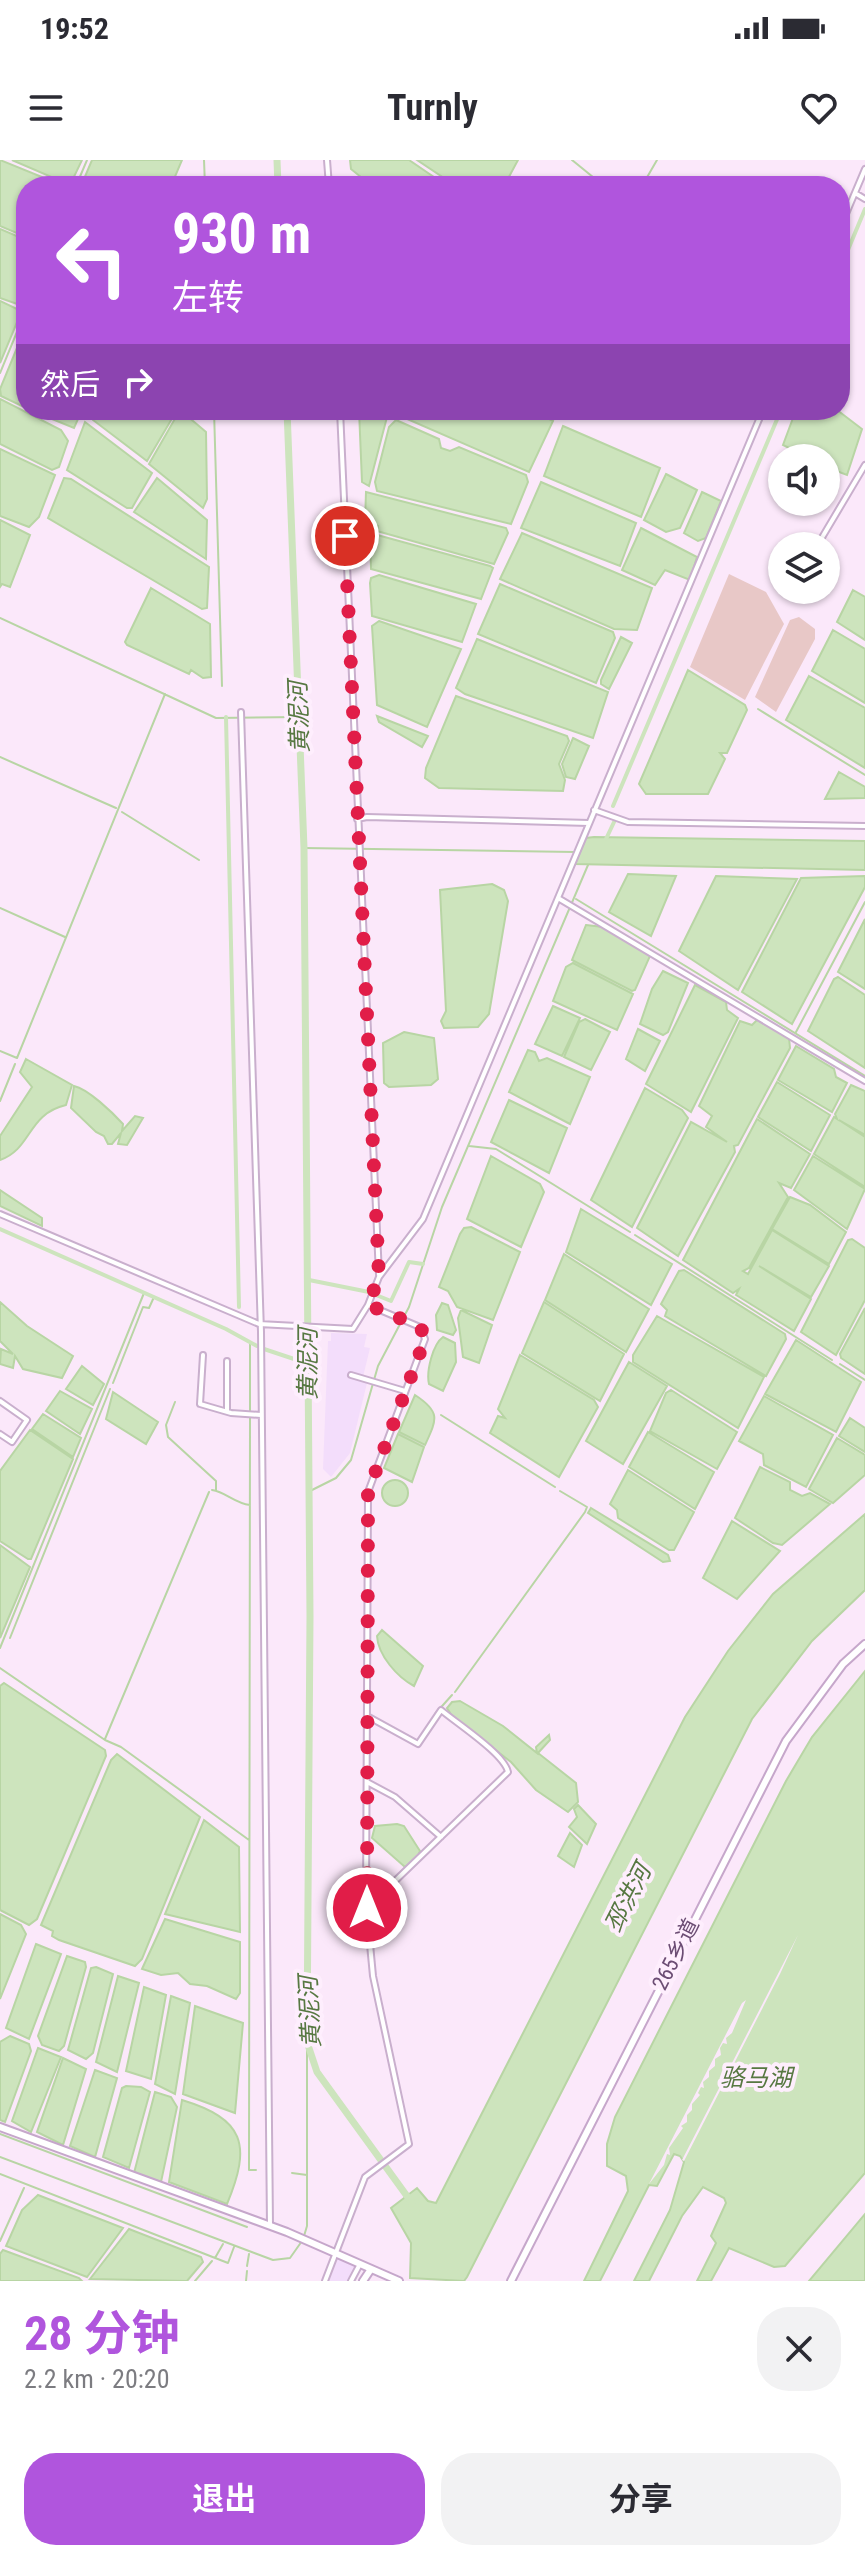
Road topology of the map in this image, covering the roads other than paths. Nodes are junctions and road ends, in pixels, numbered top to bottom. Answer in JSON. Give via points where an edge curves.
{"nodes":[{"id":1,"x":865,"y":169,"type":"edge"},
{"id":2,"x":855,"y":193,"type":"junction"},
{"id":3,"x":865,"y":199,"type":"edge"},
{"id":4,"x":850,"y":205,"type":"edge"},
{"id":5,"x":340,"y":420,"type":"edge"},
{"id":6,"x":759,"y":420,"type":"edge"},
{"id":7,"x":865,"y":465,"type":"edge"},
{"id":8,"x":825,"y":532,"type":"edge"},
{"id":9,"x":241,"y":712,"type":"dead end"},
{"id":10,"x":594,"y":810,"type":"junction"},
{"id":11,"x":357,"y":819,"type":"junction"},
{"id":12,"x":589,"y":823,"type":"junction"},
{"id":13,"x":865,"y":826,"type":"edge"},
{"id":14,"x":558,"y":898,"type":"junction"},
{"id":15,"x":865,"y":1081,"type":"edge"},
{"id":16,"x":0,"y":1214,"type":"edge"},
{"id":17,"x":379,"y":1277,"type":"junction"},
{"id":18,"x":368,"y":1305,"type":"junction"},
{"id":19,"x":259,"y":1324,"type":"junction"},
{"id":20,"x":203,"y":1355,"type":"dead end"},
{"id":21,"x":227,"y":1361,"type":"dead end"},
{"id":22,"x":351,"y":1375,"type":"dead end"},
{"id":23,"x":405,"y":1391,"type":"junction"},
{"id":24,"x":0,"y":1401,"type":"edge"},
{"id":25,"x":227,"y":1412,"type":"junction"},
{"id":26,"x":261,"y":1415,"type":"junction"},
{"id":27,"x":0,"y":1434,"type":"edge"},
{"id":28,"x":865,"y":1644,"type":"edge"},
{"id":29,"x":367,"y":1716,"type":"junction"},
{"id":30,"x":367,"y":1782,"type":"junction"},
{"id":31,"x":441,"y":1837,"type":"junction"},
{"id":32,"x":367,"y":1908,"type":"junction"},
{"id":33,"x":0,"y":2127,"type":"edge"},
{"id":34,"x":269,"y":2226,"type":"junction"},
{"id":35,"x":338,"y":2254,"type":"junction"},
{"id":36,"x":360,"y":2264,"type":"junction"},
{"id":37,"x":371,"y":2269,"type":"junction"},
{"id":38,"x":325,"y":2281,"type":"edge"},
{"id":39,"x":351,"y":2281,"type":"edge"},
{"id":40,"x":363,"y":2281,"type":"edge"},
{"id":41,"x":399,"y":2281,"type":"edge"},
{"id":42,"x":511,"y":2281,"type":"edge"}],
"edges":[{"from":1,"to":2,"type":"street"},
{"from":2,"to":3,"type":"street"},
{"from":2,"to":4,"type":"street"},
{"from":5,"to":11,"type":"street"},
{"from":6,"to":10,"type":"street"},
{"from":7,"to":8,"type":"street"},
{"from":9,"to":19,"type":"street"},
{"from":10,"to":12,"type":"street"},
{"from":10,"to":13,"type":"street","via":[[628,822]]},
{"from":11,"to":12,"type":"street"},
{"from":11,"to":17,"type":"street"},
{"from":12,"to":14,"type":"street"},
{"from":14,"to":15,"type":"street"},
{"from":14,"to":17,"type":"street","via":[[423,1219]]},
{"from":16,"to":19,"type":"street"},
{"from":17,"to":18,"type":"street"},
{"from":18,"to":19,"type":"street","via":[[356,1327]]},
{"from":18,"to":23,"type":"street","via":[[424,1332]]},
{"from":19,"to":26,"type":"street"},
{"from":20,"to":25,"type":"street","via":[[200,1404]]},
{"from":21,"to":25,"type":"street"},
{"from":22,"to":23,"type":"street"},
{"from":23,"to":29,"type":"street","via":[[369,1485]]},
{"from":24,"to":27,"type":"street","via":[[27,1420],[12,1442]]},
{"from":25,"to":26,"type":"street"},
{"from":26,"to":34,"type":"street"},
{"from":28,"to":42,"type":"street","name":"265乡道","via":[[843,1664],[786,1741]]},
{"from":29,"to":30,"type":"street"},
{"from":29,"to":31,"type":"street","via":[[418,1744],[441,1710],[503,1757],[508,1772]]},
{"from":30,"to":31,"type":"street","via":[[395,1797]]},
{"from":30,"to":32,"type":"street"},
{"from":31,"to":32,"type":"street"},
{"from":32,"to":35,"type":"street","via":[[373,1976],[408,2138],[407,2149],[368,2174]]},
{"from":33,"to":34,"type":"street"},
{"from":34,"to":35,"type":"street"},
{"from":35,"to":36,"type":"street"},
{"from":35,"to":38,"type":"street"},
{"from":36,"to":37,"type":"street"},
{"from":36,"to":39,"type":"street"},
{"from":37,"to":40,"type":"street"},
{"from":37,"to":41,"type":"street"}]}
